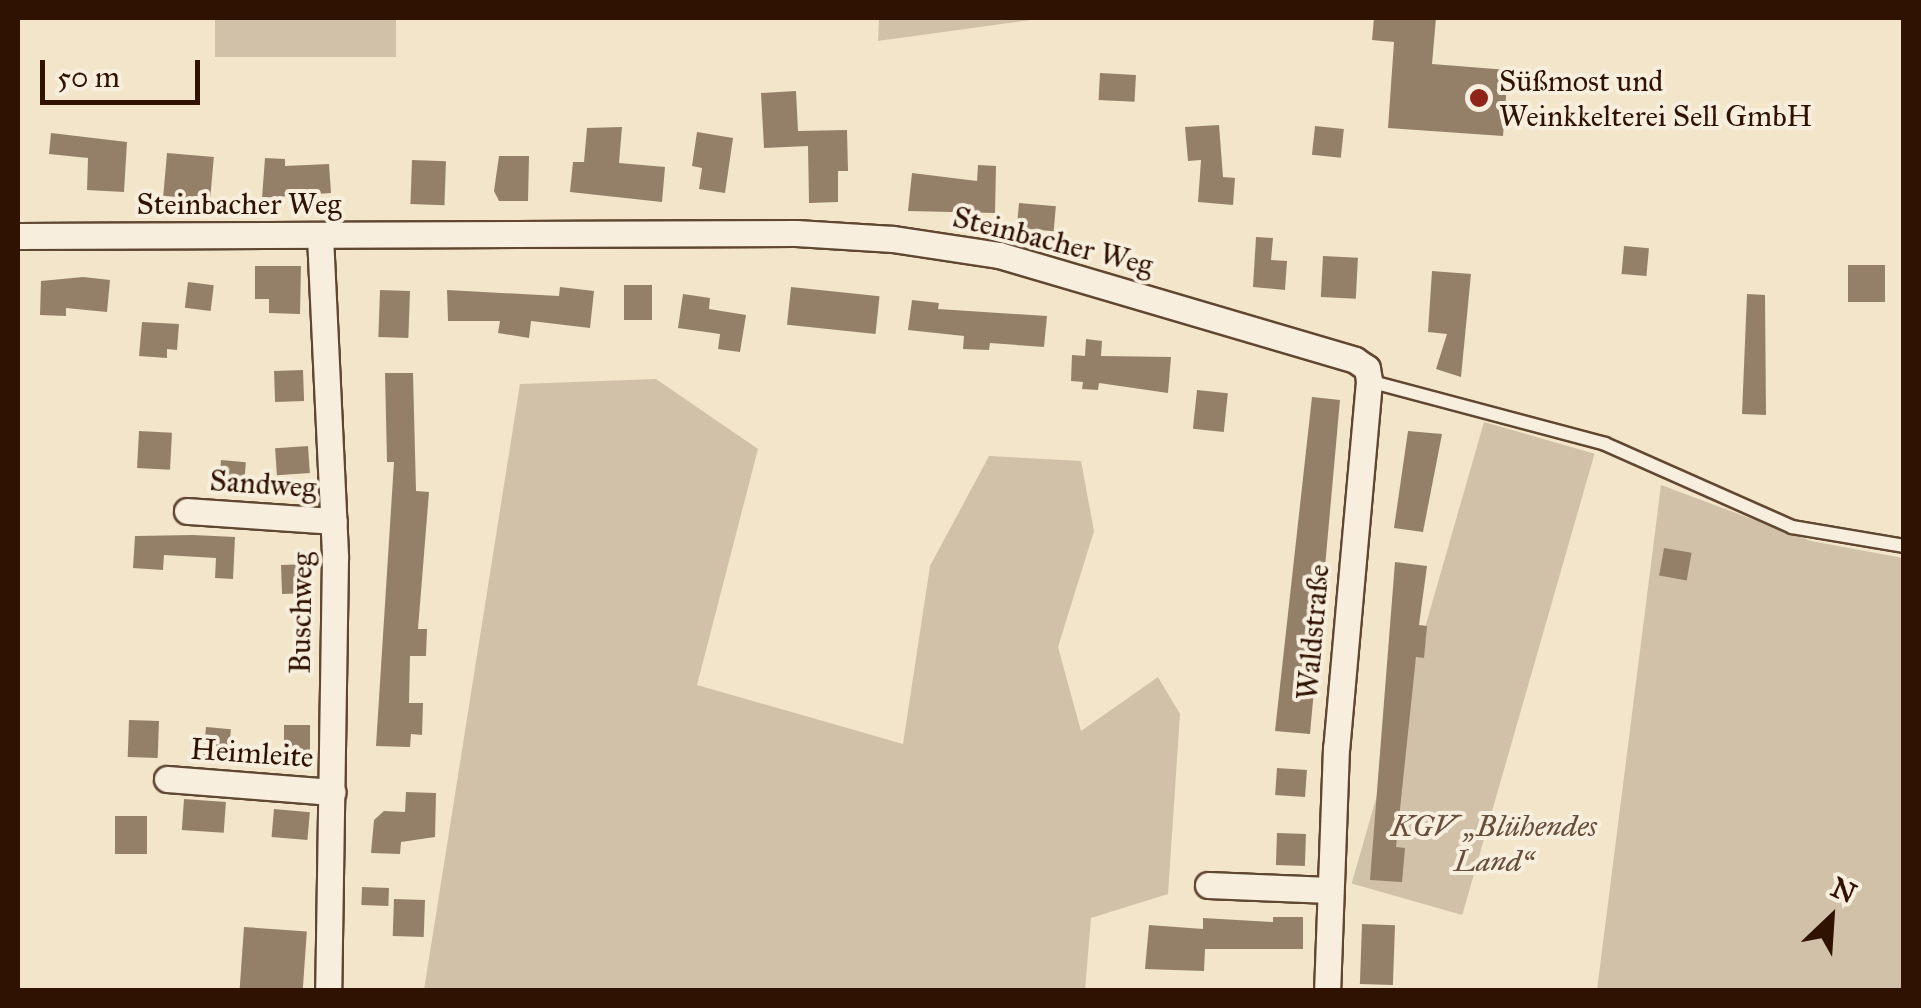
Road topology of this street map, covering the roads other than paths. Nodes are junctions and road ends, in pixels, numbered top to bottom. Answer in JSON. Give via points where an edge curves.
{"nodes":[{"id":1,"x":18,"y":236,"type":"edge"},
{"id":2,"x":320,"y":236,"type":"junction"},
{"id":3,"x":1369,"y":381,"type":"junction"},
{"id":4,"x":187,"y":511,"type":"dead end"},
{"id":5,"x":334,"y":521,"type":"junction"},
{"id":6,"x":1904,"y":546,"type":"edge"},
{"id":7,"x":167,"y":779,"type":"dead end"},
{"id":8,"x":332,"y":792,"type":"junction"},
{"id":9,"x":1208,"y":885,"type":"dead end"},
{"id":10,"x":1329,"y":890,"type":"junction"},
{"id":11,"x":328,"y":990,"type":"edge"},
{"id":12,"x":1326,"y":990,"type":"edge"}],
"edges":[{"from":1,"to":2,"type":"street","name":"Steinbacher Weg"},
{"from":2,"to":3,"type":"street","name":"Steinbacher Weg","via":[[893,238],[999,255],[1230,321],[1355,360],[1367,368]]},
{"from":2,"to":5,"type":"street","name":"Buschweg"},
{"from":3,"to":6,"type":"lane","name":"Steinbacher Weg","via":[[1604,444],[1792,528]]},
{"from":3,"to":10,"type":"street","name":"Waldstraße"},
{"from":4,"to":5,"type":"street","name":"Sandweg"},
{"from":5,"to":8,"type":"street","name":"Buschweg"},
{"from":7,"to":8,"type":"street","name":"Heimleite"},
{"from":8,"to":11,"type":"street","name":"Buschweg"},
{"from":9,"to":10,"type":"street"},
{"from":10,"to":12,"type":"street","name":"Waldstraße"}]}
